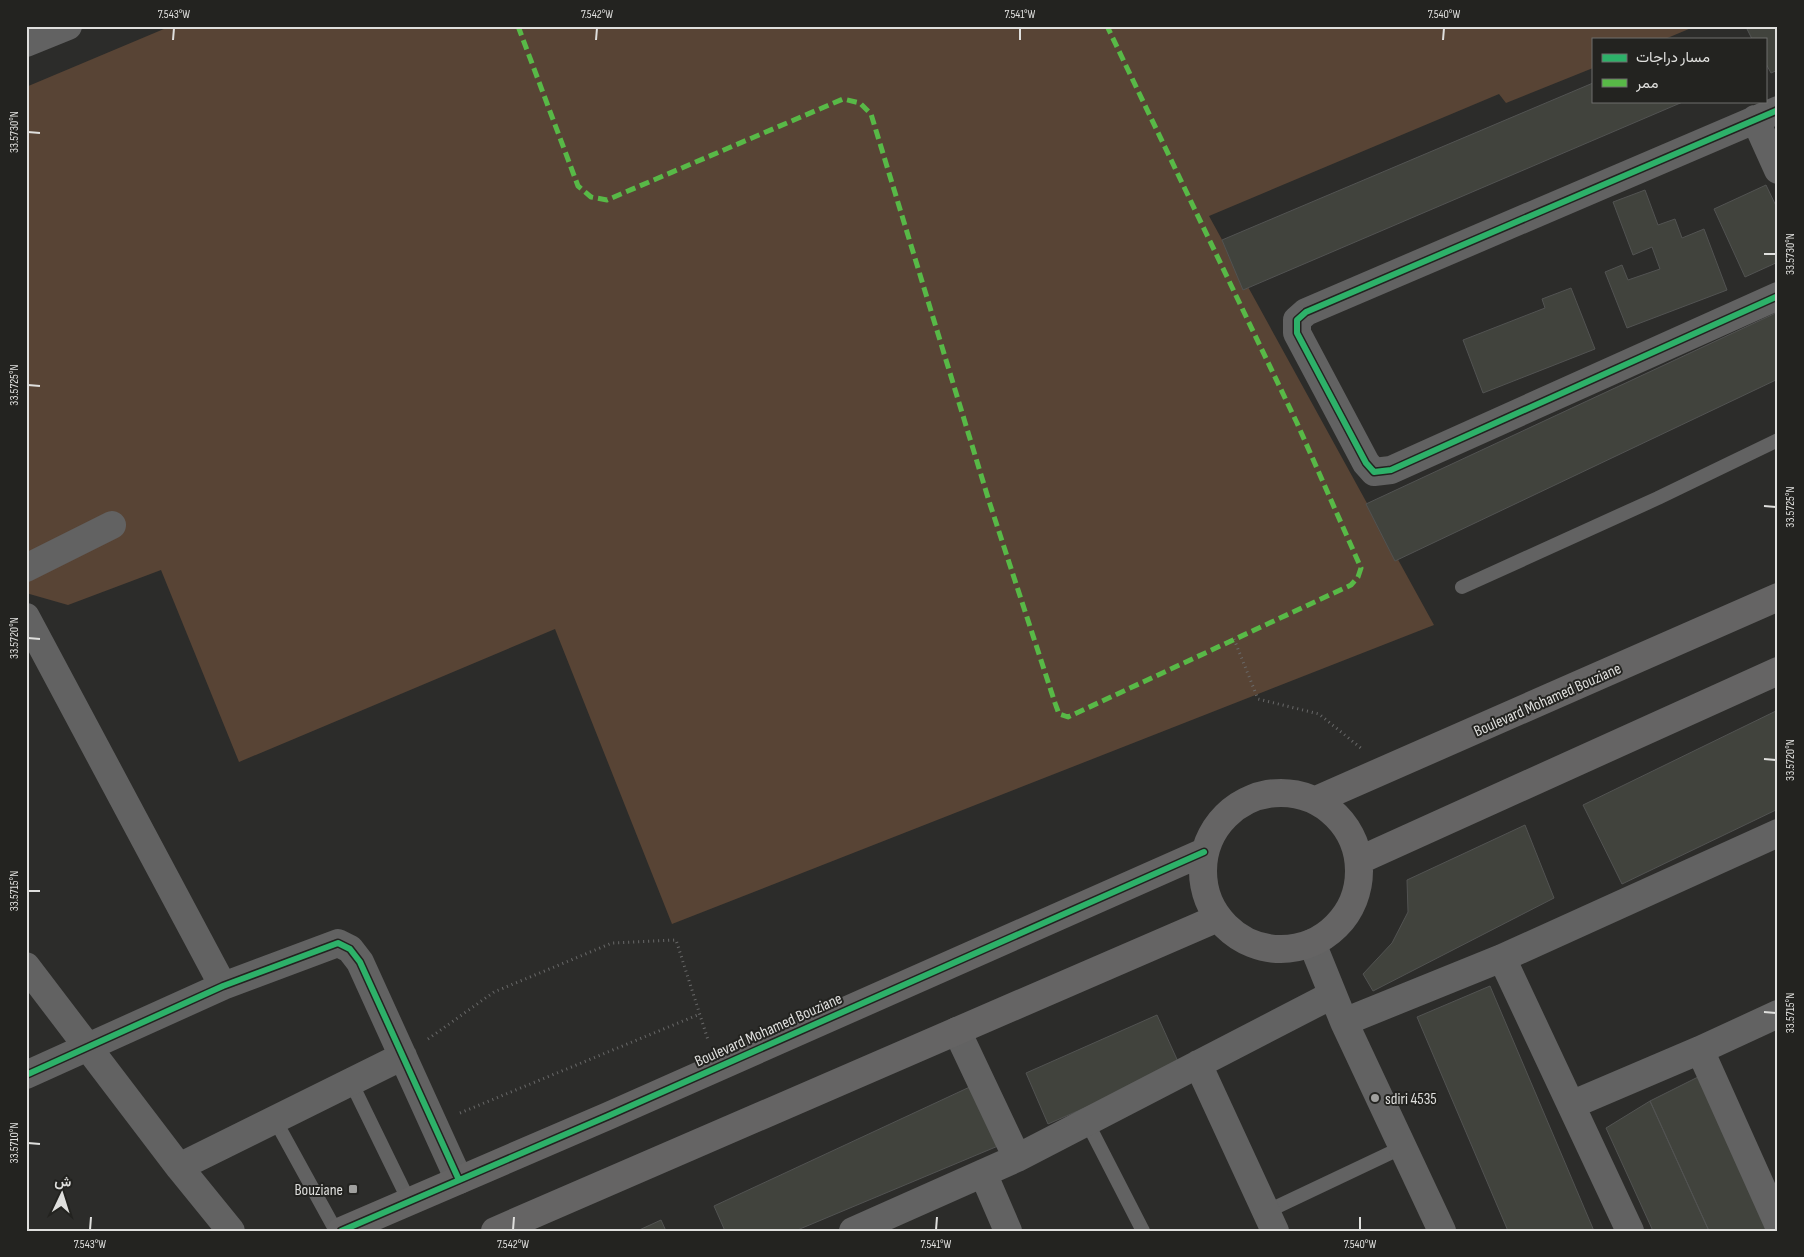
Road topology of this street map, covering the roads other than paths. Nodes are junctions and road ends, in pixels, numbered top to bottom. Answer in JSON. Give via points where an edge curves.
{"nodes":[{"id":1,"x":68,"y":26,"type":"edge"},
{"id":2,"x":27,"y":42,"type":"edge"},
{"id":3,"x":1766,"y":115,"type":"edge"},
{"id":4,"x":1778,"y":170,"type":"edge"},
{"id":5,"x":1778,"y":296,"type":"edge"},
{"id":6,"x":1778,"y":440,"type":"edge"},
{"id":7,"x":112,"y":525,"type":"dead end"},
{"id":8,"x":26,"y":568,"type":"edge"},
{"id":9,"x":1462,"y":587,"type":"dead end"},
{"id":10,"x":1778,"y":597,"type":"edge"},
{"id":11,"x":26,"y":617,"type":"edge"},
{"id":12,"x":1778,"y":671,"type":"edge"},
{"id":13,"x":1316,"y":800,"type":"junction"},
{"id":14,"x":1778,"y":833,"type":"edge"},
{"id":15,"x":1204,"y":852,"type":"junction"},
{"id":16,"x":1360,"y":860,"type":"junction"},
{"id":17,"x":1218,"y":918,"type":"junction"},
{"id":18,"x":1312,"y":944,"type":"junction"},
{"id":19,"x":1502,"y":958,"type":"junction"},
{"id":20,"x":26,"y":966,"type":"edge"},
{"id":21,"x":223,"y":986,"type":"junction"},
{"id":22,"x":1332,"y":995,"type":"junction"},
{"id":23,"x":1778,"y":1014,"type":"edge"},
{"id":24,"x":1344,"y":1022,"type":"junction"},
{"id":25,"x":958,"y":1031,"type":"junction"},
{"id":26,"x":89,"y":1047,"type":"junction"},
{"id":27,"x":1700,"y":1050,"type":"junction"},
{"id":28,"x":403,"y":1056,"type":"junction"},
{"id":29,"x":1198,"y":1064,"type":"junction"},
{"id":30,"x":26,"y":1075,"type":"edge"},
{"id":31,"x":351,"y":1082,"type":"junction"},
{"id":32,"x":1571,"y":1105,"type":"junction"},
{"id":33,"x":274,"y":1120,"type":"junction"},
{"id":34,"x":1087,"y":1122,"type":"junction"},
{"id":35,"x":1403,"y":1148,"type":"junction"},
{"id":36,"x":1017,"y":1158,"type":"junction"},
{"id":37,"x":179,"y":1166,"type":"junction"},
{"id":38,"x":983,"y":1173,"type":"junction"},
{"id":39,"x":459,"y":1180,"type":"junction"},
{"id":40,"x":409,"y":1201,"type":"junction"},
{"id":41,"x":1774,"y":1208,"type":"edge"},
{"id":42,"x":1271,"y":1222,"type":"edge"},
{"id":43,"x":866,"y":1228,"type":"edge"},
{"id":44,"x":231,"y":1231,"type":"edge"},
{"id":45,"x":336,"y":1231,"type":"edge"},
{"id":46,"x":341,"y":1231,"type":"edge"},
{"id":47,"x":495,"y":1231,"type":"edge"},
{"id":48,"x":1008,"y":1231,"type":"edge"},
{"id":49,"x":1143,"y":1231,"type":"edge"},
{"id":50,"x":1442,"y":1231,"type":"edge"},
{"id":51,"x":1630,"y":1231,"type":"edge"}],
"edges":[{"from":1,"to":2,"type":"street"},
{"from":3,"to":4,"type":"street"},
{"from":3,"to":5,"type":"street","via":[[1306,312],[1297,320],[1297,333],[1366,463],[1374,472],[1391,470]]},
{"from":6,"to":9,"type":"lane"},
{"from":7,"to":8,"type":"street"},
{"from":10,"to":13,"type":"street","name":"Boulevard Mohamed Bouziane"},
{"from":11,"to":21,"type":"street"},
{"from":12,"to":16,"type":"street"},
{"from":13,"to":15,"type":"street","via":[[1288,793],[1260,795],[1226,814],[1216,826]]},
{"from":13,"to":16,"type":"street","via":[[1336,814],[1351,834]]},
{"from":14,"to":19,"type":"street"},
{"from":15,"to":17,"type":"street","via":[[1202,875],[1206,898]]},
{"from":15,"to":39,"type":"street","name":"Boulevard Mohamed Bouziane"},
{"from":16,"to":18,"type":"street","via":[[1358,888],[1349,911],[1334,930]]},
{"from":17,"to":18,"type":"street","via":[[1237,936],[1260,947],[1287,950]]},
{"from":17,"to":25,"type":"street"},
{"from":18,"to":22,"type":"street"},
{"from":19,"to":24,"type":"street"},
{"from":19,"to":32,"type":"street"},
{"from":20,"to":26,"type":"street"},
{"from":21,"to":26,"type":"street"},
{"from":21,"to":28,"type":"street","via":[[338,943],[350,949],[360,962]]},
{"from":22,"to":24,"type":"street"},
{"from":22,"to":29,"type":"street"},
{"from":23,"to":27,"type":"street"},
{"from":24,"to":35,"type":"street"},
{"from":25,"to":36,"type":"street"},
{"from":25,"to":47,"type":"street"},
{"from":26,"to":30,"type":"street"},
{"from":26,"to":37,"type":"street"},
{"from":27,"to":32,"type":"street"},
{"from":27,"to":41,"type":"street"},
{"from":28,"to":31,"type":"street"},
{"from":28,"to":39,"type":"street"},
{"from":29,"to":34,"type":"street"},
{"from":29,"to":42,"type":"street"},
{"from":31,"to":33,"type":"street"},
{"from":31,"to":40,"type":"lane"},
{"from":32,"to":51,"type":"street"},
{"from":33,"to":37,"type":"street"},
{"from":33,"to":45,"type":"lane"},
{"from":34,"to":36,"type":"street"},
{"from":34,"to":49,"type":"lane"},
{"from":35,"to":42,"type":"lane"},
{"from":35,"to":50,"type":"street"},
{"from":36,"to":38,"type":"street"},
{"from":37,"to":44,"type":"street"},
{"from":38,"to":43,"type":"street"},
{"from":38,"to":48,"type":"street"},
{"from":39,"to":40,"type":"street","name":"Boulevard Mohamed Bouziane"},
{"from":40,"to":46,"type":"street","name":"Boulevard Mohamed Bouziane"}]}
